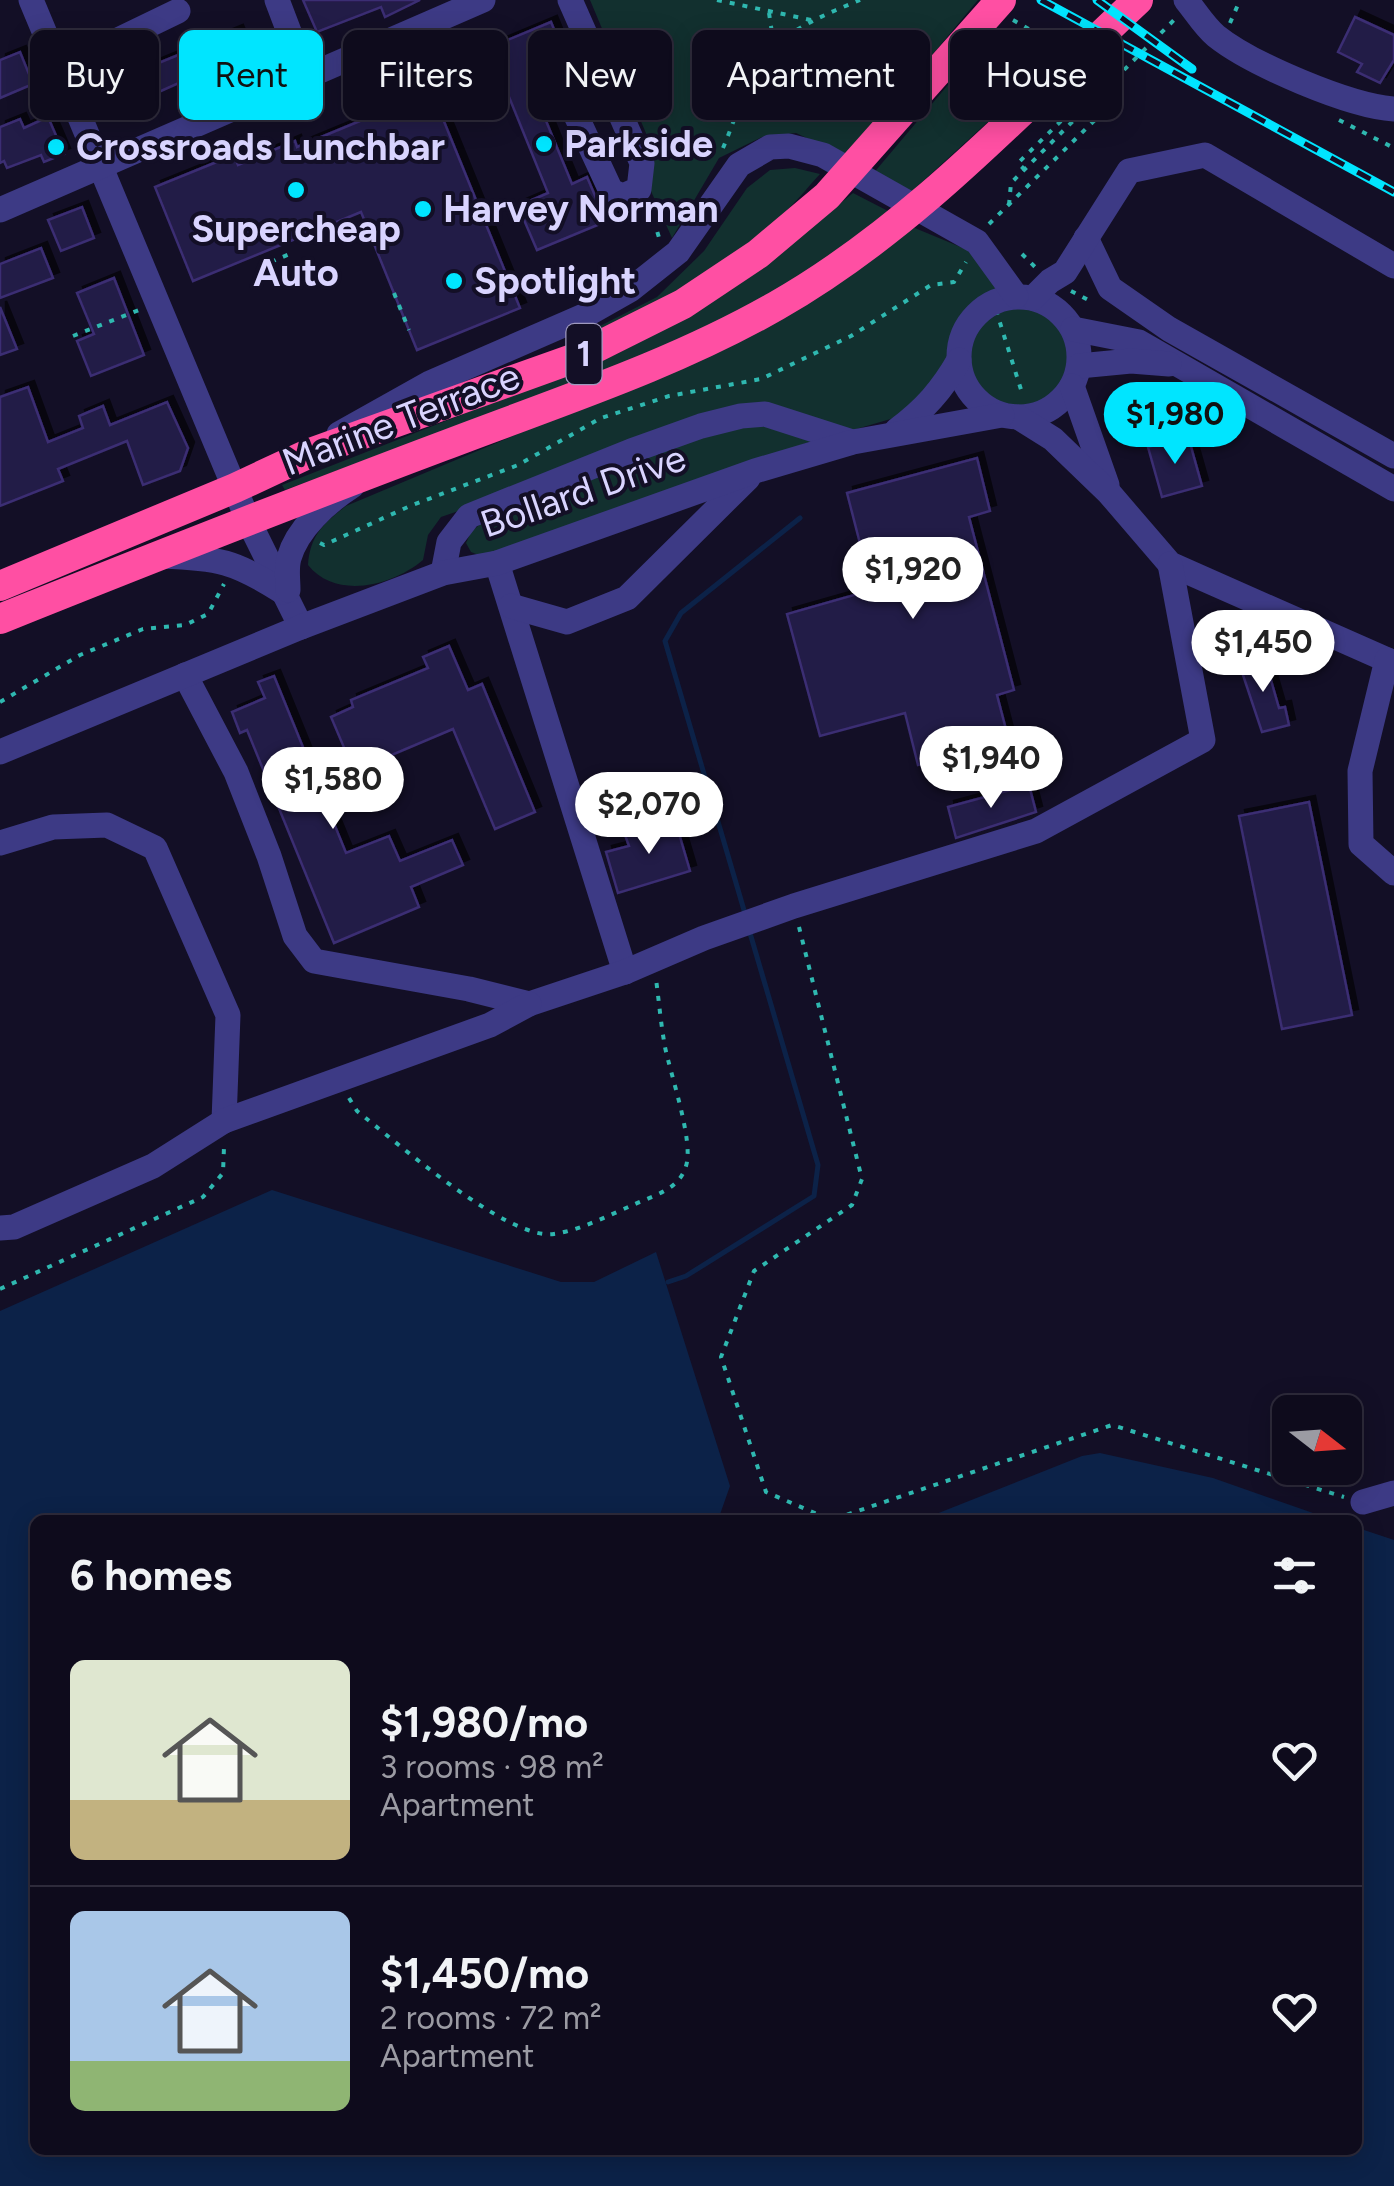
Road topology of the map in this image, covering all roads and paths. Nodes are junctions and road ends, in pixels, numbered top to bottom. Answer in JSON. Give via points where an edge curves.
{"nodes":[{"id":1,"x":32,"y":0,"type":"edge"},
{"id":2,"x":277,"y":0,"type":"edge"},
{"id":3,"x":417,"y":0,"type":"edge"},
{"id":4,"x":483,"y":0,"type":"edge"},
{"id":5,"x":570,"y":0,"type":"edge"},
{"id":6,"x":718,"y":0,"type":"edge"},
{"id":7,"x":860,"y":0,"type":"edge"},
{"id":8,"x":1138,"y":0,"type":"edge"},
{"id":9,"x":1240,"y":0,"type":"edge"},
{"id":10,"x":454,"y":6,"type":"edge"},
{"id":11,"x":1184,"y":6,"type":"edge"},
{"id":12,"x":178,"y":11,"type":"dead end"},
{"id":13,"x":769,"y":13,"type":"junction"},
{"id":14,"x":995,"y":13,"type":"edge"},
{"id":15,"x":814,"y":20,"type":"junction"},
{"id":16,"x":428,"y":25,"type":"junction"},
{"id":17,"x":1229,"y":26,"type":"dead end"},
{"id":18,"x":44,"y":30,"type":"edge"},
{"id":19,"x":139,"y":30,"type":"edge"},
{"id":20,"x":288,"y":30,"type":"edge"},
{"id":21,"x":584,"y":30,"type":"edge"},
{"id":22,"x":772,"y":30,"type":"edge"},
{"id":23,"x":799,"y":30,"type":"edge"},
{"id":24,"x":1017,"y":30,"type":"edge"},
{"id":25,"x":1101,"y":30,"type":"edge"},
{"id":26,"x":323,"y":72,"type":"edge"},
{"id":27,"x":1340,"y":98,"type":"junction"},
{"id":28,"x":1394,"y":109,"type":"edge"},
{"id":29,"x":82,"y":120,"type":"edge"},
{"id":30,"x":210,"y":120,"type":"edge"},
{"id":31,"x":577,"y":120,"type":"edge"},
{"id":32,"x":624,"y":120,"type":"edge"},
{"id":33,"x":735,"y":120,"type":"edge"},
{"id":34,"x":1004,"y":120,"type":"edge"},
{"id":35,"x":1394,"y":123,"type":"edge"},
{"id":36,"x":719,"y":158,"type":"dead end"},
{"id":37,"x":642,"y":163,"type":"junction"},
{"id":38,"x":102,"y":166,"type":"junction"},
{"id":39,"x":1025,"y":170,"type":"junction"},
{"id":40,"x":1009,"y":205,"type":"junction"},
{"id":41,"x":0,"y":210,"type":"edge"},
{"id":42,"x":1086,"y":238,"type":"junction"},
{"id":43,"x":977,"y":242,"type":"junction"},
{"id":44,"x":292,"y":253,"type":"dead end"},
{"id":45,"x":1022,"y":254,"type":"dead end"},
{"id":46,"x":667,"y":262,"type":"junction"},
{"id":47,"x":1394,"y":266,"type":"edge"},
{"id":48,"x":259,"y":267,"type":"dead end"},
{"id":49,"x":1039,"y":291,"type":"junction"},
{"id":50,"x":394,"y":292,"type":"dead end"},
{"id":51,"x":156,"y":303,"type":"junction"},
{"id":52,"x":1100,"y":306,"type":"dead end"},
{"id":53,"x":1070,"y":324,"type":"junction"},
{"id":54,"x":409,"y":330,"type":"dead end"},
{"id":55,"x":74,"y":336,"type":"dead end"},
{"id":56,"x":959,"y":360,"type":"junction"},
{"id":57,"x":1174,"y":364,"type":"junction"},
{"id":58,"x":1075,"y":376,"type":"junction"},
{"id":59,"x":1015,"y":412,"type":"junction"},
{"id":60,"x":893,"y":433,"type":"junction"},
{"id":61,"x":853,"y":442,"type":"junction"},
{"id":62,"x":310,"y":453,"type":"junction"},
{"id":63,"x":1394,"y":456,"type":"edge"},
{"id":64,"x":377,"y":471,"type":"junction"},
{"id":65,"x":755,"y":471,"type":"junction"},
{"id":66,"x":235,"y":488,"type":"junction"},
{"id":67,"x":1394,"y":489,"type":"edge"},
{"id":68,"x":1109,"y":492,"type":"junction"},
{"id":69,"x":248,"y":520,"type":"junction"},
{"id":70,"x":299,"y":535,"type":"junction"},
{"id":71,"x":157,"y":556,"type":"junction"},
{"id":72,"x":229,"y":562,"type":"junction"},
{"id":73,"x":497,"y":563,"type":"junction"},
{"id":74,"x":1170,"y":564,"type":"junction"},
{"id":75,"x":443,"y":573,"type":"junction"},
{"id":76,"x":0,"y":586,"type":"edge"},
{"id":77,"x":288,"y":595,"type":"junction"},
{"id":78,"x":510,"y":606,"type":"junction"},
{"id":79,"x":0,"y":619,"type":"edge"},
{"id":80,"x":300,"y":628,"type":"junction"},
{"id":81,"x":1390,"y":662,"type":"edge"},
{"id":82,"x":185,"y":676,"type":"junction"},
{"id":83,"x":0,"y":702,"type":"edge"},
{"id":84,"x":0,"y":752,"type":"edge"},
{"id":85,"x":0,"y":843,"type":"edge"},
{"id":86,"x":1394,"y":874,"type":"edge"},
{"id":87,"x":783,"y":910,"type":"junction"},
{"id":88,"x":654,"y":960,"type":"junction"},
{"id":89,"x":625,"y":972,"type":"junction"},
{"id":90,"x":529,"y":1004,"type":"junction"},
{"id":91,"x":338,"y":1080,"type":"junction"},
{"id":92,"x":224,"y":1122,"type":"junction"},
{"id":93,"x":0,"y":1228,"type":"edge"},
{"id":94,"x":0,"y":1289,"type":"edge"},
{"id":95,"x":1394,"y":1493,"type":"edge"},
{"id":96,"x":1363,"y":1502,"type":"joint"},
{"id":97,"x":819,"y":1515,"type":"edge"},
{"id":98,"x":846,"y":1515,"type":"edge"}],
"edges":[{"from":1,"to":18,"type":"street"},
{"from":2,"to":20,"type":"street"},
{"from":3,"to":16,"type":"street"},
{"from":4,"to":10,"type":"street"},
{"from":5,"to":21,"type":"street"},
{"from":6,"to":13,"type":"path"},
{"from":7,"to":15,"type":"path"},
{"from":8,"to":25,"type":"highway","name":"Marine Terrace","number":"1"},
{"from":9,"to":17,"type":"path"},
{"from":10,"to":16,"type":"street"},
{"from":11,"to":27,"type":"street","via":[[1221,40]]},
{"from":11,"to":39,"type":"path"},
{"from":12,"to":19,"type":"street"},
{"from":13,"to":15,"type":"path"},
{"from":13,"to":22,"type":"path"},
{"from":14,"to":24,"type":"path"},
{"from":14,"to":62,"type":"highway","name":"Marine Terrace","number":"1","via":[[827,196],[683,304],[576,358]]},
{"from":15,"to":23,"type":"path"},
{"from":16,"to":26,"type":"street"},
{"from":27,"to":28,"type":"street"},
{"from":27,"to":35,"type":"street"},
{"from":29,"to":38,"type":"street"},
{"from":30,"to":38,"type":"street"},
{"from":31,"to":37,"type":"street","via":[[610,191],[623,196],[639,188]]},
{"from":32,"to":37,"type":"street"},
{"from":33,"to":36,"type":"path"},
{"from":34,"to":64,"type":"highway","name":"Marine Terrace","number":"1","via":[[880,235],[778,305],[676,358]]},
{"from":37,"to":46,"type":"path"},
{"from":38,"to":41,"type":"street"},
{"from":38,"to":51,"type":"street"},
{"from":39,"to":40,"type":"path","via":[[1011,183]]},
{"from":39,"to":40,"type":"path","via":[[1018,164],[1105,78],[1104,110]]},
{"from":40,"to":43,"type":"path"},
{"from":42,"to":47,"type":"street","via":[[1129,170],[1205,155]]},
{"from":42,"to":49,"type":"street"},
{"from":42,"to":63,"type":"street","via":[[1110,288],[1169,329]]},
{"from":43,"to":46,"type":"street","via":[[824,156],[778,146],[739,165]]},
{"from":43,"to":49,"type":"street"},
{"from":43,"to":70,"type":"path","via":[[954,282],[930,285],[851,336],[761,379],[669,396],[601,418],[518,466],[324,545]]},
{"from":44,"to":48,"type":"path"},
{"from":45,"to":49,"type":"path"},
{"from":46,"to":62,"type":"street","via":[[586,315],[430,383]]},
{"from":49,"to":52,"type":"path"},
{"from":49,"to":53,"type":"street"},
{"from":49,"to":53,"type":"street"},
{"from":49,"to":56,"type":"street","name":"Bollard Drive","via":[[981,310],[968,324]]},
{"from":49,"to":59,"type":"path"},
{"from":50,"to":54,"type":"path"},
{"from":51,"to":55,"type":"path"},
{"from":51,"to":66,"type":"street"},
{"from":53,"to":57,"type":"street","via":[[1139,342]]},
{"from":53,"to":58,"type":"street","via":[[1079,347]]},
{"from":56,"to":59,"type":"street","via":[[974,396]]},
{"from":56,"to":60,"type":"street","name":"Bollard Drive","via":[[924,410]]},
{"from":57,"to":58,"type":"street","via":[[1131,361]]},
{"from":57,"to":67,"type":"street"},
{"from":58,"to":59,"type":"street","name":"Bollard Drive","via":[[1050,408],[1035,415]]},
{"from":58,"to":68,"type":"street"},
{"from":59,"to":60,"type":"street","name":"Bollard Drive"},
{"from":59,"to":68,"type":"street"},
{"from":60,"to":61,"type":"street","name":"Bollard Drive"},
{"from":61,"to":65,"type":"street","name":"Bollard Drive"},
{"from":61,"to":75,"type":"street","via":[[765,414],[701,426],[470,516],[449,542]]},
{"from":62,"to":66,"type":"highway","name":"Marine Terrace","number":"1"},
{"from":64,"to":69,"type":"highway","name":"Marine Terrace","number":"1"},
{"from":64,"to":70,"type":"street","via":[[336,496]]},
{"from":65,"to":73,"type":"street","name":"Bollard Drive"},
{"from":65,"to":78,"type":"street","via":[[627,598],[566,622]]},
{"from":66,"to":69,"type":"street"},
{"from":66,"to":76,"type":"highway","name":"Marine Terrace","number":"1"},
{"from":68,"to":74,"type":"street"},
{"from":69,"to":71,"type":"highway","name":"Marine Terrace","number":"1"},
{"from":69,"to":77,"type":"street"},
{"from":70,"to":77,"type":"street","via":[[288,559]]},
{"from":71,"to":72,"type":"street"},
{"from":71,"to":79,"type":"highway","name":"Marine Terrace","number":"1"},
{"from":72,"to":77,"type":"street"},
{"from":72,"to":83,"type":"path","via":[[208,614],[184,625],[143,629],[80,654]]},
{"from":73,"to":75,"type":"street","name":"Bollard Drive"},
{"from":73,"to":78,"type":"street"},
{"from":74,"to":81,"type":"street"},
{"from":74,"to":87,"type":"street","via":[[1203,740],[1036,830]]},
{"from":75,"to":80,"type":"street","name":"Bollard Drive"},
{"from":77,"to":80,"type":"street"},
{"from":78,"to":89,"type":"street"},
{"from":80,"to":82,"type":"street","name":"Bollard Drive"},
{"from":81,"to":86,"type":"street","via":[[1360,771],[1361,844]]},
{"from":82,"to":84,"type":"street","name":"Bollard Drive"},
{"from":82,"to":90,"type":"street","via":[[236,772],[295,936],[314,961]]},
{"from":85,"to":92,"type":"street","via":[[52,828],[107,825],[155,848],[228,1015]]},
{"from":87,"to":88,"type":"street"},
{"from":87,"to":97,"type":"path","via":[[862,1179],[852,1205],[754,1272],[721,1357],[766,1492]]},
{"from":88,"to":89,"type":"street"},
{"from":88,"to":91,"type":"path","via":[[664,1043],[689,1146],[686,1168],[676,1186],[603,1218],[554,1234],[510,1224],[357,1111]]},
{"from":89,"to":90,"type":"street"},
{"from":90,"to":91,"type":"street","via":[[490,1026]]},
{"from":91,"to":92,"type":"street"},
{"from":92,"to":93,"type":"street","via":[[153,1166]]},
{"from":92,"to":94,"type":"path","via":[[223,1173],[204,1197]]},
{"from":95,"to":96,"type":"street"},
{"from":96,"to":98,"type":"path","via":[[1112,1425]]}]}
